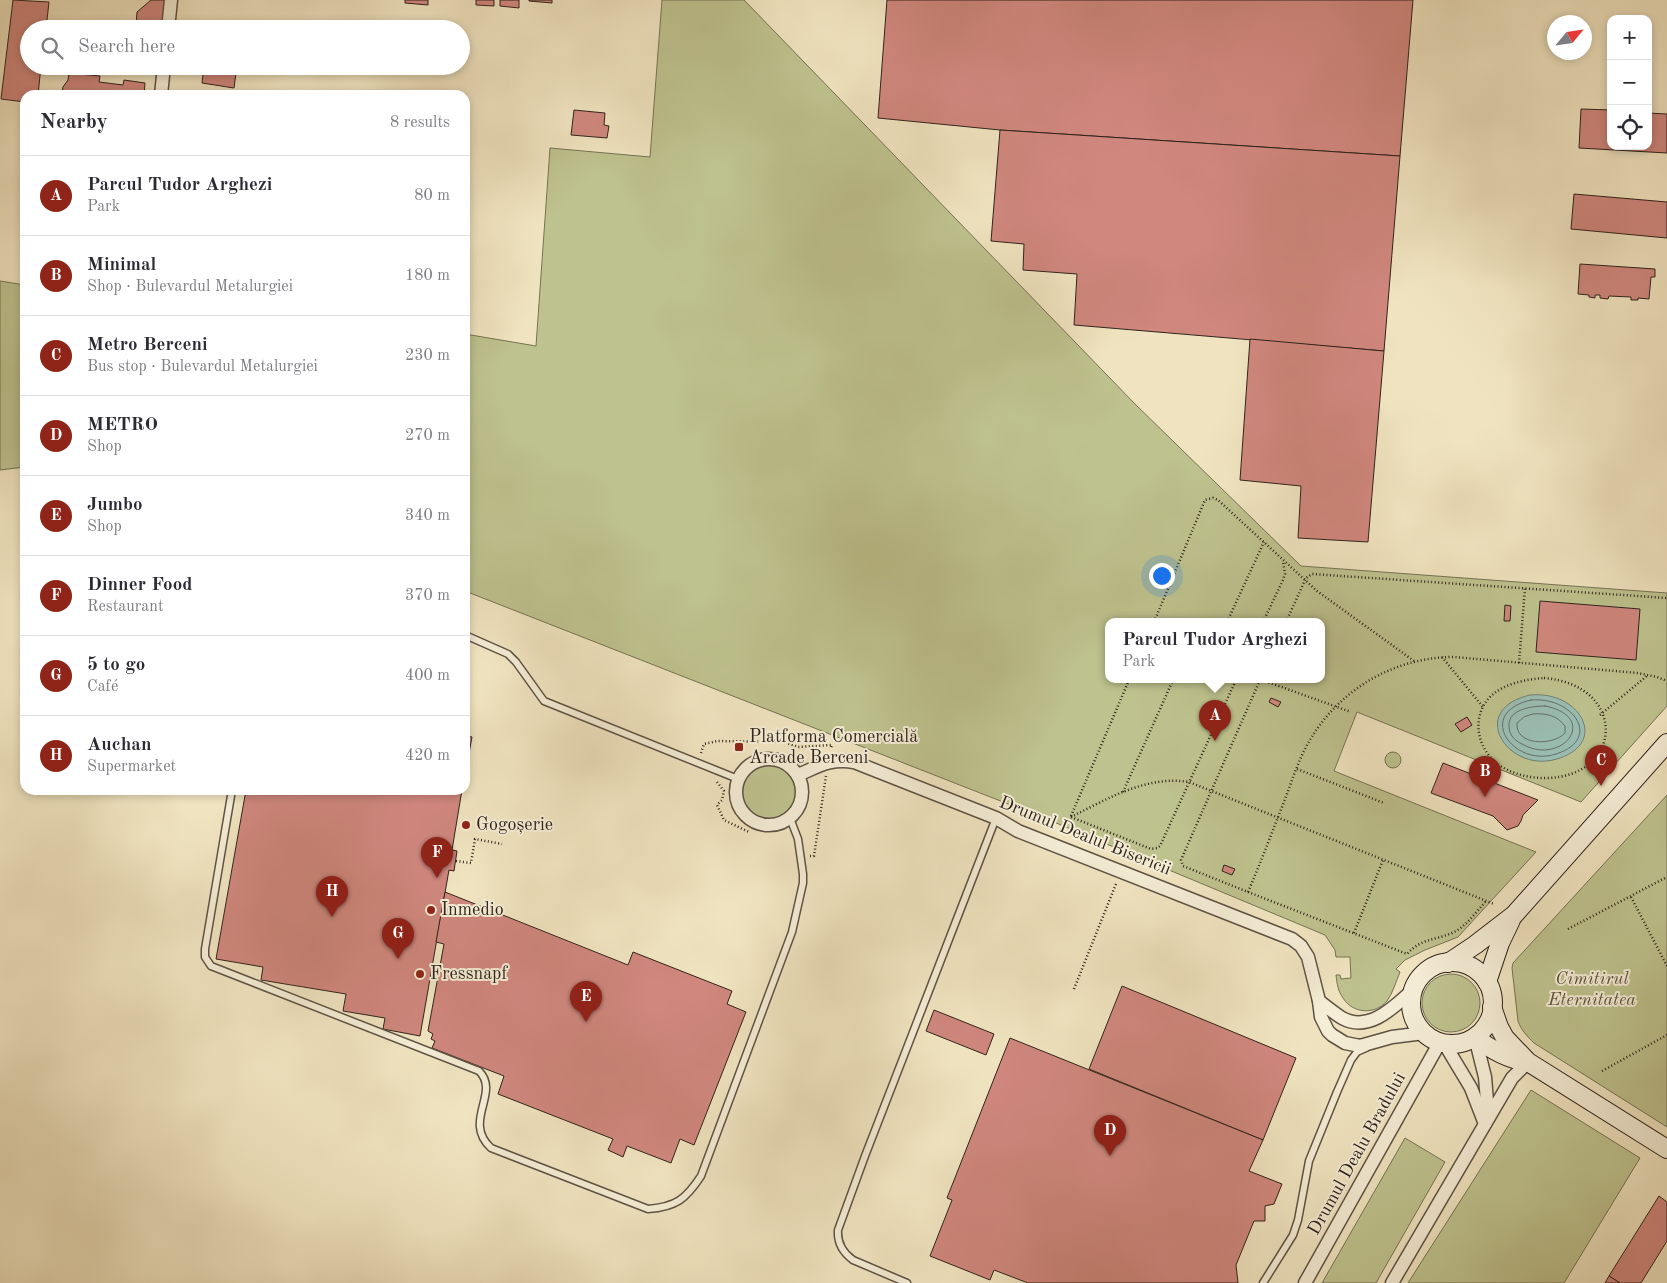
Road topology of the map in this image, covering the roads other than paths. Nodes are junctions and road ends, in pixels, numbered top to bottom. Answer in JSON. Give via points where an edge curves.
{"nodes":[{"id":1,"x":171,"y":0,"type":"edge"},
{"id":2,"x":169,"y":20,"type":"edge"},
{"id":3,"x":163,"y":75,"type":"edge"},
{"id":4,"x":162,"y":90,"type":"edge"},
{"id":5,"x":470,"y":637,"type":"edge"},
{"id":6,"x":1667,"y":743,"type":"edge"},
{"id":7,"x":798,"y":775,"type":"junction"},
{"id":8,"x":738,"y":779,"type":"junction"},
{"id":9,"x":231,"y":795,"type":"edge"},
{"id":10,"x":790,"y":818,"type":"junction"},
{"id":11,"x":996,"y":818,"type":"junction"},
{"id":12,"x":1514,"y":915,"type":"junction"},
{"id":13,"x":1448,"y":962,"type":"junction"},
{"id":14,"x":1487,"y":982,"type":"junction"},
{"id":15,"x":1413,"y":990,"type":"junction"},
{"id":16,"x":1320,"y":1001,"type":"junction"},
{"id":17,"x":1492,"y":1007,"type":"junction"},
{"id":18,"x":1475,"y":1037,"type":"junction"},
{"id":19,"x":1436,"y":1040,"type":"junction"},
{"id":20,"x":1374,"y":1043,"type":"junction"},
{"id":21,"x":1528,"y":1062,"type":"junction"},
{"id":22,"x":1485,"y":1124,"type":"junction"},
{"id":23,"x":1667,"y":1149,"type":"edge"},
{"id":24,"x":907,"y":1283,"type":"edge"},
{"id":25,"x":1263,"y":1283,"type":"edge"},
{"id":26,"x":1305,"y":1283,"type":"edge"},
{"id":27,"x":1392,"y":1283,"type":"edge"}],
"edges":[{"from":1,"to":2,"type":"street"},
{"from":3,"to":4,"type":"street"},
{"from":5,"to":8,"type":"lane","via":[[508,654],[544,701]]},
{"from":6,"to":12,"type":"main road"},
{"from":7,"to":8,"type":"street","via":[[785,762],[767,758],[750,765]]},
{"from":7,"to":10,"type":"street","via":[[803,793],[797,811]]},
{"from":7,"to":11,"type":"street","name":"Drumul Dealul Bisericii","via":[[836,760],[854,762]]},
{"from":8,"to":10,"type":"street","via":[[737,798],[748,817],[772,825]]},
{"from":9,"to":10,"type":"lane","via":[[205,949],[211,966],[479,1071],[487,1084],[480,1133],[491,1148],[648,1209],[661,1208],[685,1198],[701,1176],[792,932],[803,883],[802,857]]},
{"from":11,"to":16,"type":"street","name":"Drumul Dealul Bisericii","via":[[1018,831],[1292,940],[1306,953]]},
{"from":11,"to":24,"type":"lane","via":[[838,1230],[840,1247],[846,1255]]},
{"from":12,"to":13,"type":"main road"},
{"from":12,"to":14,"type":"main road","via":[[1500,943]]},
{"from":13,"to":14,"type":"main road","via":[[1470,967]]},
{"from":13,"to":15,"type":"main road","via":[[1430,968]]},
{"from":14,"to":17,"type":"main road"},
{"from":15,"to":16,"type":"street","via":[[1382,1015],[1364,1022],[1343,1018]]},
{"from":15,"to":19,"type":"main road","via":[[1412,1013],[1417,1024]]},
{"from":16,"to":20,"type":"street","name":"Drumul Dealul Bisericii","via":[[1321,1017],[1332,1035],[1360,1046]]},
{"from":17,"to":18,"type":"main road","via":[[1487,1024]]},
{"from":17,"to":21,"type":"main road","via":[[1505,1038]]},
{"from":18,"to":19,"type":"main road","via":[[1462,1043]]},
{"from":18,"to":21,"type":"main road","via":[[1504,1056]]},
{"from":18,"to":22,"type":"street","via":[[1486,1077]]},
{"from":19,"to":20,"type":"street","name":"Drumul Dealul Bisericii","via":[[1392,1037]]},
{"from":19,"to":22,"type":"street","via":[[1472,1088]]},
{"from":19,"to":26,"type":"street","name":"Drumul Dealu Bradului"},
{"from":20,"to":25,"type":"lane","via":[[1357,1052],[1351,1060],[1309,1161],[1293,1235]]},
{"from":21,"to":22,"type":"street","via":[[1512,1078]]},
{"from":21,"to":23,"type":"main road"},
{"from":22,"to":27,"type":"street"}]}
